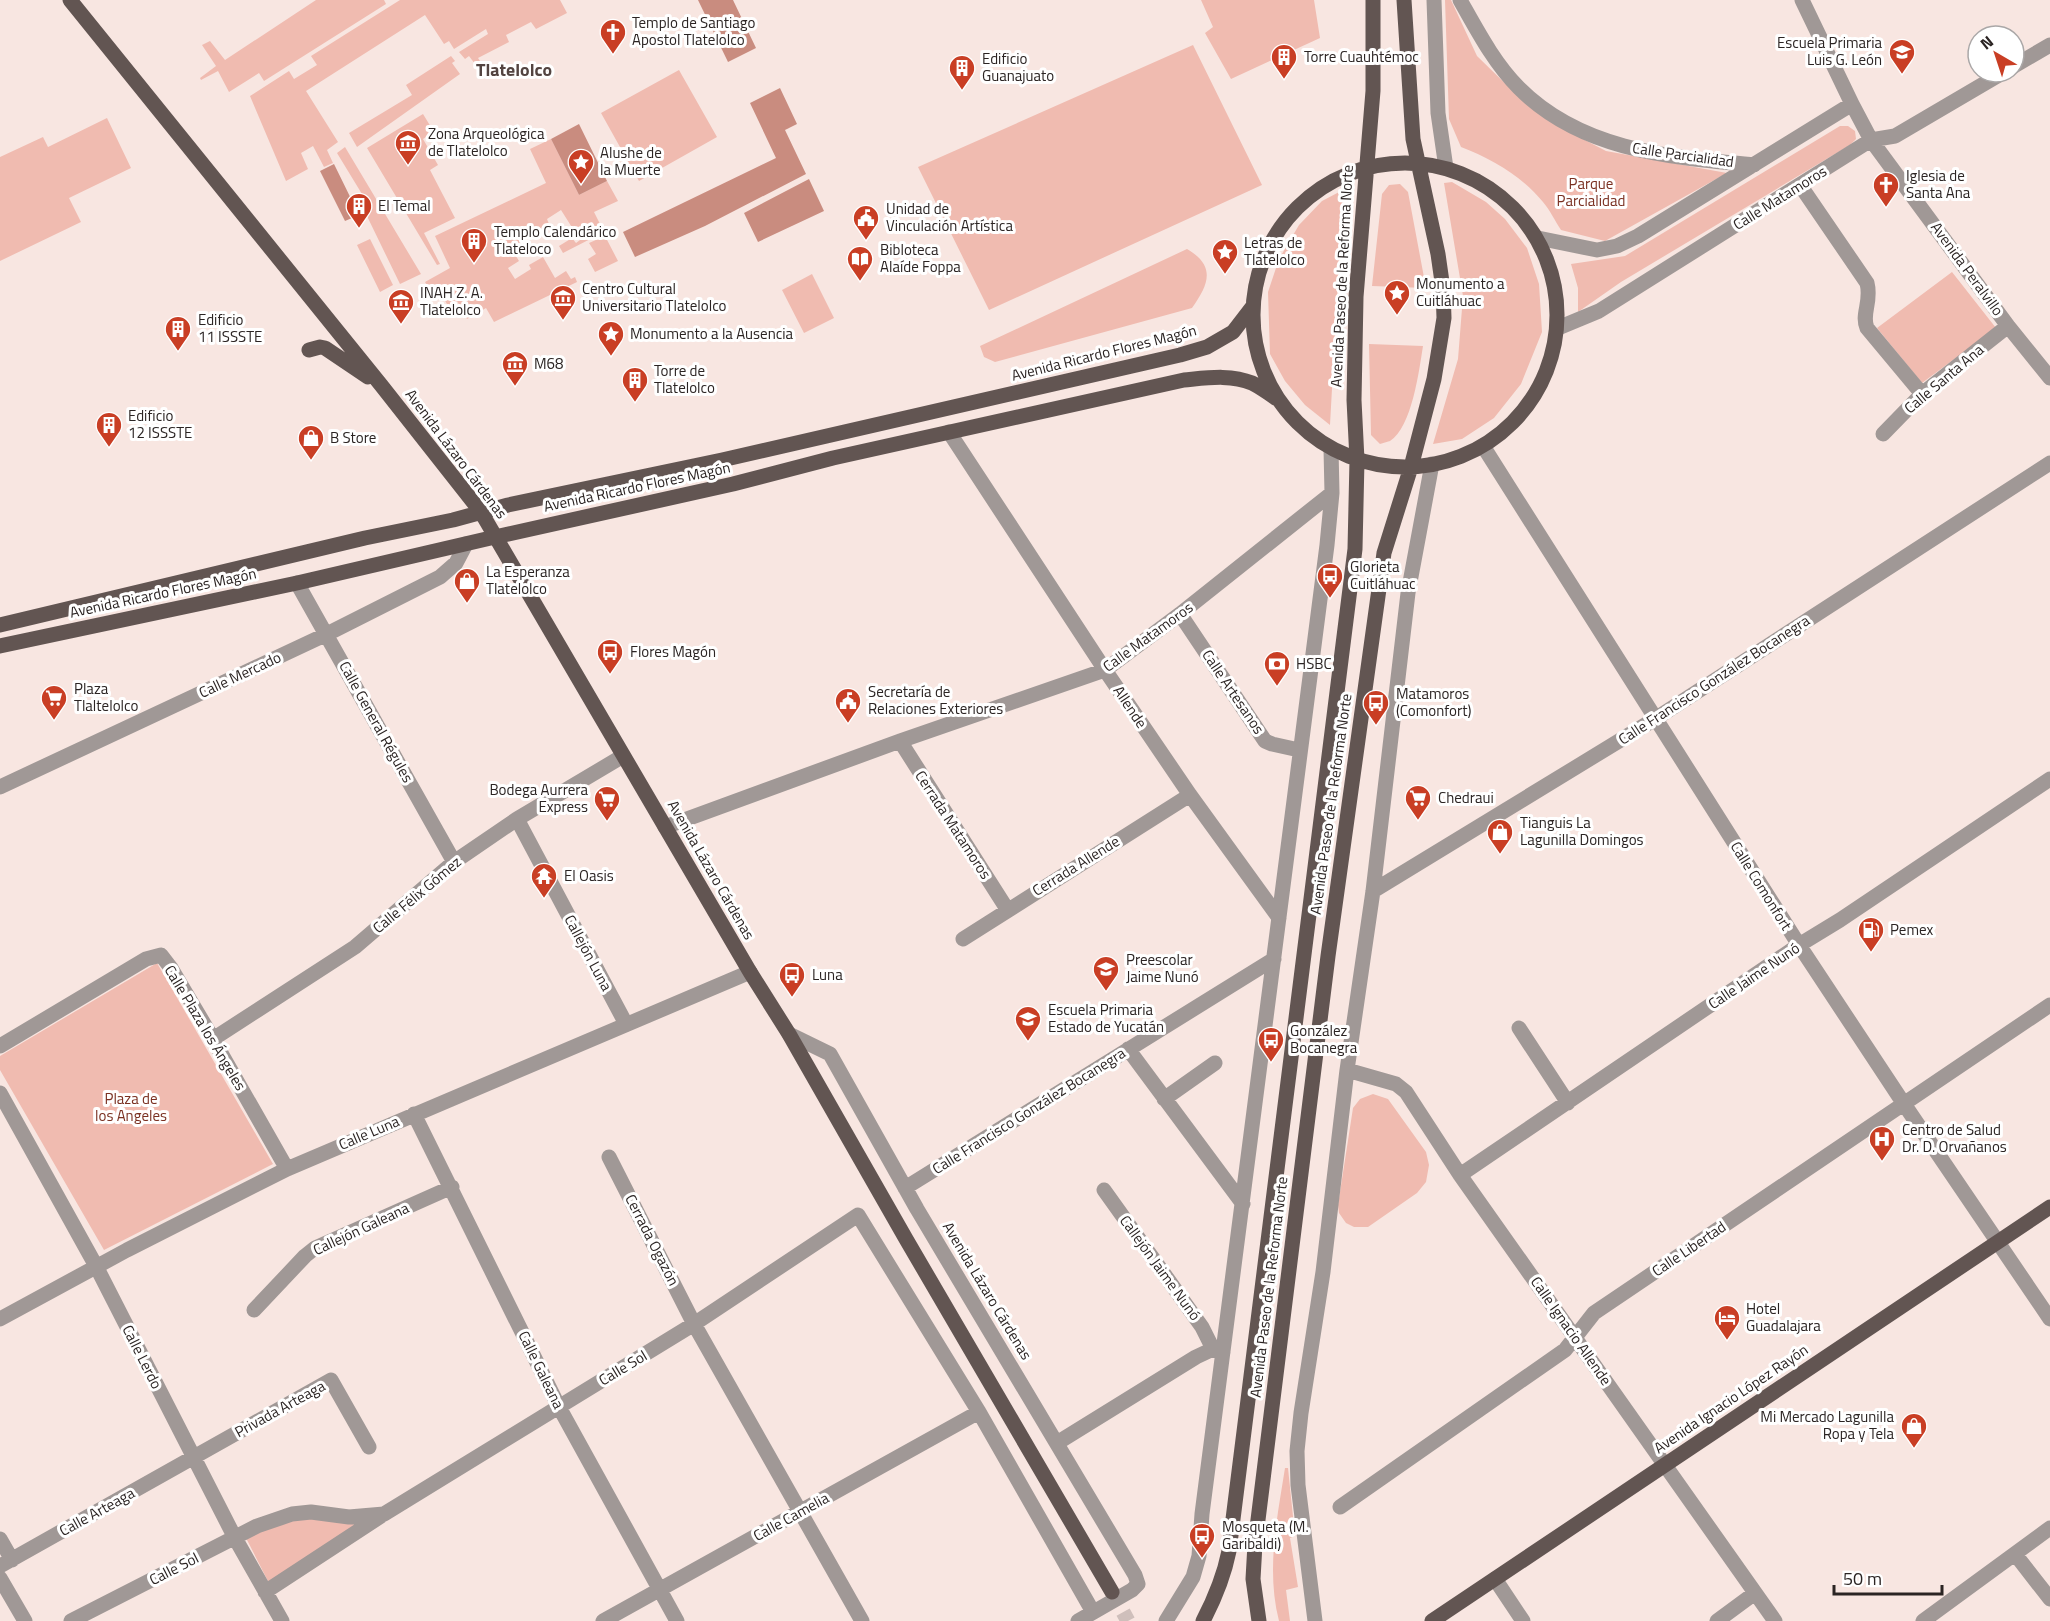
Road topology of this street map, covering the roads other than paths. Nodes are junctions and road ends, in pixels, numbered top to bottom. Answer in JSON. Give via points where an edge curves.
{"nodes":[{"id":1,"x":70,"y":0,"type":"edge"},
{"id":2,"x":1373,"y":0,"type":"edge"},
{"id":3,"x":1404,"y":0,"type":"edge"},
{"id":4,"x":1434,"y":0,"type":"edge"},
{"id":5,"x":1460,"y":0,"type":"edge"},
{"id":6,"x":1802,"y":0,"type":"edge"},
{"id":7,"x":2050,"y":45,"type":"edge"},
{"id":8,"x":2026,"y":59,"type":"edge"},
{"id":9,"x":1984,"y":84,"type":"edge"},
{"id":10,"x":1852,"y":104,"type":"junction"},
{"id":11,"x":1871,"y":140,"type":"junction"},
{"id":12,"x":1417,"y":162,"type":"junction"},
{"id":13,"x":1754,"y":165,"type":"junction"},
{"id":14,"x":1366,"y":168,"type":"junction"},
{"id":15,"x":1446,"y":168,"type":"junction"},
{"id":16,"x":1800,"y":185,"type":"junction"},
{"id":17,"x":1538,"y":238,"type":"junction"},
{"id":18,"x":1253,"y":306,"type":"junction"},
{"id":19,"x":2008,"y":326,"type":"junction"},
{"id":20,"x":1558,"y":328,"type":"junction"},
{"id":21,"x":309,"y":350,"type":"dead end"},
{"id":22,"x":2050,"y":378,"type":"edge"},
{"id":23,"x":381,"y":385,"type":"junction"},
{"id":24,"x":1922,"y":394,"type":"junction"},
{"id":25,"x":1277,"y":399,"type":"junction"},
{"id":26,"x":949,"y":432,"type":"junction"},
{"id":27,"x":1882,"y":434,"type":"dead end"},
{"id":28,"x":1483,"y":446,"type":"junction"},
{"id":29,"x":1332,"y":449,"type":"junction"},
{"id":30,"x":1357,"y":460,"type":"junction"},
{"id":31,"x":2050,"y":463,"type":"edge"},
{"id":32,"x":1432,"y":464,"type":"junction"},
{"id":33,"x":1411,"y":467,"type":"junction"},
{"id":34,"x":1332,"y":493,"type":"junction"},
{"id":35,"x":481,"y":512,"type":"junction"},
{"id":36,"x":495,"y":537,"type":"junction"},
{"id":37,"x":466,"y":544,"type":"junction"},
{"id":38,"x":297,"y":583,"type":"junction"},
{"id":39,"x":1180,"y":614,"type":"junction"},
{"id":40,"x":0,"y":625,"type":"edge"},
{"id":41,"x":327,"y":634,"type":"junction"},
{"id":42,"x":0,"y":646,"type":"edge"},
{"id":43,"x":1105,"y":670,"type":"junction"},
{"id":44,"x":1655,"y":719,"type":"junction"},
{"id":45,"x":900,"y":741,"type":"junction"},
{"id":46,"x":1299,"y":750,"type":"junction"},
{"id":47,"x":623,"y":756,"type":"junction"},
{"id":48,"x":2048,"y":783,"type":"edge"},
{"id":49,"x":0,"y":787,"type":"edge"},
{"id":50,"x":1190,"y":795,"type":"junction"},
{"id":51,"x":516,"y":819,"type":"junction"},
{"id":52,"x":665,"y":827,"type":"junction"},
{"id":53,"x":454,"y":862,"type":"junction"},
{"id":54,"x":1373,"y":891,"type":"junction"},
{"id":55,"x":1007,"y":909,"type":"junction"},
{"id":56,"x":1279,"y":918,"type":"junction"},
{"id":57,"x":963,"y":939,"type":"dead end"},
{"id":58,"x":1799,"y":945,"type":"junction"},
{"id":59,"x":1275,"y":959,"type":"junction"},
{"id":60,"x":750,"y":972,"type":"junction"},
{"id":61,"x":2050,"y":1005,"type":"edge"},
{"id":62,"x":626,"y":1024,"type":"junction"},
{"id":63,"x":1519,"y":1028,"type":"dead end"},
{"id":64,"x":789,"y":1034,"type":"junction"},
{"id":65,"x":213,"y":1039,"type":"junction"},
{"id":66,"x":0,"y":1046,"type":"edge"},
{"id":67,"x":1128,"y":1049,"type":"junction"},
{"id":68,"x":1215,"y":1063,"type":"dead end"},
{"id":69,"x":1347,"y":1070,"type":"junction"},
{"id":70,"x":0,"y":1093,"type":"edge"},
{"id":71,"x":1164,"y":1098,"type":"junction"},
{"id":72,"x":1569,"y":1102,"type":"junction"},
{"id":73,"x":1904,"y":1104,"type":"junction"},
{"id":74,"x":414,"y":1114,"type":"junction"},
{"id":75,"x":609,"y":1157,"type":"dead end"},
{"id":76,"x":287,"y":1169,"type":"junction"},
{"id":77,"x":1460,"y":1175,"type":"junction"},
{"id":78,"x":452,"y":1187,"type":"junction"},
{"id":79,"x":905,"y":1188,"type":"junction"},
{"id":80,"x":1104,"y":1190,"type":"dead end"},
{"id":81,"x":1243,"y":1204,"type":"junction"},
{"id":82,"x":2050,"y":1208,"type":"edge"},
{"id":83,"x":1997,"y":1241,"type":"junction"},
{"id":84,"x":96,"y":1266,"type":"junction"},
{"id":85,"x":254,"y":1310,"type":"dead end"},
{"id":86,"x":0,"y":1319,"type":"edge"},
{"id":87,"x":2050,"y":1319,"type":"edge"},
{"id":88,"x":694,"y":1324,"type":"junction"},
{"id":89,"x":1576,"y":1338,"type":"junction"},
{"id":90,"x":1218,"y":1351,"type":"junction"},
{"id":91,"x":559,"y":1407,"type":"junction"},
{"id":92,"x":979,"y":1412,"type":"junction"},
{"id":93,"x":1057,"y":1443,"type":"junction"},
{"id":94,"x":369,"y":1447,"type":"dead end"},
{"id":95,"x":194,"y":1457,"type":"junction"},
{"id":96,"x":1665,"y":1464,"type":"junction"},
{"id":97,"x":1340,"y":1507,"type":"dead end"},
{"id":98,"x":801,"y":1511,"type":"junction"},
{"id":99,"x":384,"y":1514,"type":"junction"},
{"id":100,"x":2050,"y":1528,"type":"edge"},
{"id":101,"x":235,"y":1538,"type":"junction"},
{"id":102,"x":0,"y":1539,"type":"edge"},
{"id":103,"x":2015,"y":1554,"type":"junction"},
{"id":104,"x":6,"y":1563,"type":"edge"},
{"id":105,"x":0,"y":1578,"type":"edge"},
{"id":106,"x":1495,"y":1579,"type":"junction"},
{"id":107,"x":661,"y":1590,"type":"junction"},
{"id":108,"x":266,"y":1592,"type":"junction"},
{"id":109,"x":1112,"y":1592,"type":"tunnel mouth"},
{"id":110,"x":1755,"y":1593,"type":"junction"},
{"id":111,"x":2050,"y":1599,"type":"edge"},
{"id":112,"x":1092,"y":1612,"type":"junction"},
{"id":113,"x":25,"y":1621,"type":"edge"},
{"id":114,"x":71,"y":1621,"type":"edge"},
{"id":115,"x":282,"y":1621,"type":"edge"},
{"id":116,"x":603,"y":1621,"type":"edge"},
{"id":117,"x":677,"y":1621,"type":"edge"},
{"id":118,"x":862,"y":1621,"type":"edge"},
{"id":119,"x":1077,"y":1621,"type":"edge"},
{"id":120,"x":1166,"y":1621,"type":"edge"},
{"id":121,"x":1203,"y":1621,"type":"edge"},
{"id":122,"x":1259,"y":1621,"type":"edge"},
{"id":123,"x":1315,"y":1621,"type":"edge"},
{"id":124,"x":1432,"y":1621,"type":"edge"},
{"id":125,"x":1523,"y":1621,"type":"edge"},
{"id":126,"x":1717,"y":1621,"type":"edge"},
{"id":127,"x":1775,"y":1621,"type":"edge"},
{"id":128,"x":1923,"y":1621,"type":"edge"}],
"edges":[{"from":1,"to":23,"type":"main road","name":"Avenida Lázaro Cárdenas"},
{"from":2,"to":14,"type":"main road","name":"Avenida Paseo de la Reforma Norte"},
{"from":3,"to":12,"type":"main road","name":"Avenida Paseo de la Reforma Norte","via":[[1410,114]]},
{"from":4,"to":15,"type":"street","via":[[1438,112]]},
{"from":5,"to":13,"type":"street","name":"Calle Parcialidad","via":[[1500,65],[1519,88],[1557,119],[1619,146]]},
{"from":6,"to":10,"type":"street","name":"Avenida Peralvillo"},
{"from":7,"to":8,"type":"street"},
{"from":9,"to":11,"type":"street","name":"Calle Matamoros","via":[[1895,136]]},
{"from":10,"to":11,"type":"street","name":"Avenida Peralvillo"},
{"from":10,"to":13,"type":"street"},
{"from":11,"to":16,"type":"street","name":"Calle Matamoros"},
{"from":11,"to":19,"type":"street","name":"Avenida Peralvillo"},
{"from":12,"to":14,"type":"main road"},
{"from":12,"to":15,"type":"main road"},
{"from":12,"to":33,"type":"main road","name":"Avenida Paseo de la Reforma Norte","via":[[1438,254],[1444,318],[1434,379]]},
{"from":13,"to":17,"type":"street","via":[[1617,246],[1597,250]]},
{"from":14,"to":18,"type":"main road","via":[[1342,176],[1314,193],[1290,215],[1271,243],[1259,273]]},
{"from":14,"to":30,"type":"main road","name":"Avenida Paseo de la Reforma Norte","via":[[1356,297]]},
{"from":15,"to":17,"type":"main road","via":[[1486,185],[1515,208]]},
{"from":16,"to":20,"type":"street","name":"Calle Matamoros","via":[[1599,311]]},
{"from":16,"to":24,"type":"street","via":[[1867,283],[1869,299],[1864,316],[1868,328]]},
{"from":17,"to":20,"type":"main road","via":[[1555,281]]},
{"from":18,"to":25,"type":"main road","via":[[1257,354]]},
{"from":18,"to":35,"type":"main road","name":"Avenida Ricardo Flores Magón","via":[[1233,332],[1207,347],[1180,355]]},
{"from":19,"to":22,"type":"street","name":"Avenida Peralvillo"},
{"from":19,"to":24,"type":"street","name":"Calle Santa Ana"},
{"from":20,"to":28,"type":"main road","via":[[1546,373],[1522,413]]},
{"from":21,"to":23,"type":"main road","via":[[325,348]]},
{"from":23,"to":35,"type":"main road","name":"Avenida Lázaro Cárdenas"},
{"from":24,"to":27,"type":"street","name":"Calle Santa Ana"},
{"from":25,"to":26,"type":"main road","name":"Avenida Ricardo Flores Magón","via":[[1253,383],[1236,378],[1184,380]]},
{"from":25,"to":29,"type":"main road","via":[[1305,431]]},
{"from":26,"to":36,"type":"main road","name":"Avenida Ricardo Flores Magón"},
{"from":26,"to":43,"type":"street","name":"Allende"},
{"from":28,"to":32,"type":"main road"},
{"from":28,"to":44,"type":"street","name":"Calle Comonfort"},
{"from":29,"to":30,"type":"main road"},
{"from":29,"to":34,"type":"street"},
{"from":30,"to":33,"type":"main road"},
{"from":30,"to":121,"type":"main road","name":"Avenida Paseo de la Reforma Norte","via":[[1355,549],[1229,1551],[1216,1597]]},
{"from":31,"to":44,"type":"street","name":"Calle Francisco González Bocanegra"},
{"from":32,"to":33,"type":"main road"},
{"from":32,"to":54,"type":"street","via":[[1408,593]]},
{"from":33,"to":122,"type":"main road","name":"Avenida Paseo de la Reforma Norte","via":[[1384,553],[1328,956],[1255,1544],[1252,1579]]},
{"from":34,"to":39,"type":"street","name":"Calle Matamoros"},
{"from":34,"to":46,"type":"street"},
{"from":35,"to":36,"type":"main road","name":"Avenida Lázaro Cárdenas"},
{"from":35,"to":40,"type":"main road","name":"Avenida Ricardo Flores Magón"},
{"from":36,"to":37,"type":"main road","name":"Avenida Ricardo Flores Magón"},
{"from":36,"to":47,"type":"main road","name":"Avenida Lázaro Cárdenas"},
{"from":37,"to":38,"type":"main road","name":"Avenida Ricardo Flores Magón"},
{"from":37,"to":41,"type":"street","name":"Calle Mercado","via":[[456,563],[440,577]]},
{"from":38,"to":41,"type":"street","name":"Calle General Régules"},
{"from":38,"to":42,"type":"main road","name":"Avenida Ricardo Flores Magón"},
{"from":39,"to":43,"type":"street","name":"Calle Matamoros"},
{"from":39,"to":46,"type":"street","name":"Calle Artesanos","via":[[1265,741]]},
{"from":41,"to":49,"type":"street","name":"Calle Mercado"},
{"from":41,"to":53,"type":"street","name":"Calle General Régules"},
{"from":43,"to":45,"type":"street","name":"Calle Matamoros"},
{"from":43,"to":50,"type":"street","name":"Allende"},
{"from":44,"to":54,"type":"street","name":"Calle Francisco González Bocanegra"},
{"from":44,"to":58,"type":"street","name":"Calle Comonfort"},
{"from":45,"to":52,"type":"street","name":"Calle Matamoros"},
{"from":45,"to":55,"type":"street","name":"Cerrada Matamoros"},
{"from":46,"to":56,"type":"street"},
{"from":47,"to":51,"type":"street","name":"Calle Félix Gómez"},
{"from":47,"to":52,"type":"main road","name":"Avenida Lázaro Cárdenas"},
{"from":48,"to":58,"type":"street","name":"Calle Jaime Nunó"},
{"from":50,"to":55,"type":"street","name":"Cerrada Allende"},
{"from":50,"to":56,"type":"street","name":"Allende"},
{"from":51,"to":53,"type":"street","name":"Calle Félix Gómez"},
{"from":51,"to":62,"type":"street","name":"Callejón Luna"},
{"from":52,"to":60,"type":"main road","name":"Avenida Lázaro Cárdenas"},
{"from":53,"to":65,"type":"street","name":"Calle Félix Gómez","via":[[355,947]]},
{"from":54,"to":69,"type":"street"},
{"from":55,"to":57,"type":"street","name":"Cerrada Allende"},
{"from":56,"to":59,"type":"street"},
{"from":58,"to":72,"type":"street","name":"Calle Jaime Nunó"},
{"from":58,"to":73,"type":"street","name":"Calle Comonfort"},
{"from":59,"to":67,"type":"street","name":"Calle Francisco González Bocanegra"},
{"from":59,"to":81,"type":"street"},
{"from":60,"to":62,"type":"street","name":"Calle Luna"},
{"from":60,"to":64,"type":"main road","name":"Avenida Lázaro Cárdenas"},
{"from":61,"to":73,"type":"street","name":"Calle Libertad"},
{"from":62,"to":74,"type":"street","name":"Calle Luna"},
{"from":63,"to":72,"type":"street"},
{"from":64,"to":79,"type":"street","name":"Avenida Lázaro Cárdenas","via":[[830,1054]]},
{"from":64,"to":109,"type":"main road","name":"Avenida Lázaro Cárdenas"},
{"from":65,"to":66,"type":"street","name":"Calle Plaza los Ángeles","via":[[161,955],[146,959]]},
{"from":65,"to":76,"type":"street","name":"Calle Plaza los Ángeles"},
{"from":67,"to":71,"type":"street"},
{"from":67,"to":79,"type":"street","name":"Calle Francisco González Bocanegra"},
{"from":68,"to":71,"type":"street"},
{"from":69,"to":77,"type":"street","name":"Calle Ignacio Allende","via":[[1396,1084],[1406,1092]]},
{"from":69,"to":123,"type":"street","via":[[1297,1451]]},
{"from":70,"to":84,"type":"street","name":"Calle Lerdo"},
{"from":71,"to":81,"type":"street"},
{"from":72,"to":77,"type":"street","name":"Calle Jaime Nunó"},
{"from":73,"to":83,"type":"street","name":"Calle Comonfort"},
{"from":73,"to":89,"type":"street","name":"Calle Libertad","via":[[1594,1313]]},
{"from":74,"to":76,"type":"street","name":"Calle Luna"},
{"from":74,"to":78,"type":"street","name":"Calle Galeana"},
{"from":75,"to":88,"type":"street","name":"Cerrada Ogazón"},
{"from":76,"to":84,"type":"street","name":"Calle Luna"},
{"from":77,"to":89,"type":"street","name":"Calle Ignacio Allende"},
{"from":78,"to":85,"type":"street","name":"Callejón Galeana","via":[[315,1248]]},
{"from":78,"to":91,"type":"street","name":"Calle Galeana"},
{"from":79,"to":93,"type":"street","name":"Avenida Lázaro Cárdenas"},
{"from":80,"to":90,"type":"street","name":"Callejón Jaime Nunó"},
{"from":81,"to":90,"type":"street"},
{"from":82,"to":83,"type":"main road","name":"Avenida Ignacio López Rayón"},
{"from":83,"to":87,"type":"street","name":"Calle Comonfort"},
{"from":83,"to":96,"type":"main road","name":"Avenida Ignacio López Rayón"},
{"from":84,"to":86,"type":"street","name":"Calle Luna"},
{"from":84,"to":95,"type":"street","name":"Calle Lerdo"},
{"from":88,"to":91,"type":"street","name":"Calle Sol"},
{"from":88,"to":92,"type":"street","name":"Calle Sol","via":[[858,1215]]},
{"from":88,"to":98,"type":"street","name":"Cerrada Ogazón"},
{"from":89,"to":96,"type":"street","name":"Calle Ignacio Allende"},
{"from":89,"to":97,"type":"street","name":"Calle Libertad","via":[[1565,1350]]},
{"from":90,"to":93,"type":"street","via":[[1196,1357]]},
{"from":90,"to":120,"type":"street","via":[[1199,1556],[1193,1577]]},
{"from":91,"to":99,"type":"street","name":"Calle Sol"},
{"from":91,"to":107,"type":"street","name":"Calle Galeana"},
{"from":92,"to":98,"type":"street","name":"Calle Camelia"},
{"from":92,"to":112,"type":"street"},
{"from":93,"to":112,"type":"street","name":"Avenida Lázaro Cárdenas","via":[[1138,1584]]},
{"from":94,"to":95,"type":"street","name":"Privada Arteaga","via":[[331,1380]]},
{"from":95,"to":101,"type":"street","name":"Calle Lerdo"},
{"from":95,"to":104,"type":"street","name":"Calle Arteaga"},
{"from":96,"to":106,"type":"main road","name":"Avenida Ignacio López Rayón"},
{"from":96,"to":110,"type":"street","name":"Calle Ignacio Allende"},
{"from":98,"to":107,"type":"street","name":"Calle Camelia"},
{"from":98,"to":118,"type":"street","name":"Cerrada Ogazón"},
{"from":99,"to":101,"type":"street","name":"Calle Sol","via":[[292,1514]]},
{"from":99,"to":108,"type":"street","name":"Calle Sol"},
{"from":100,"to":103,"type":"street"},
{"from":101,"to":108,"type":"street","name":"Calle Lerdo"},
{"from":101,"to":114,"type":"street","name":"Calle Sol"},
{"from":102,"to":104,"type":"street"},
{"from":103,"to":111,"type":"street"},
{"from":103,"to":128,"type":"street"},
{"from":105,"to":113,"type":"street"},
{"from":106,"to":124,"type":"main road","name":"Avenida Ignacio López Rayón"},
{"from":106,"to":125,"type":"street"},
{"from":107,"to":116,"type":"street","name":"Calle Camelia"},
{"from":107,"to":117,"type":"street","name":"Calle Galeana"},
{"from":108,"to":115,"type":"street","name":"Calle Lerdo"},
{"from":110,"to":126,"type":"street"},
{"from":110,"to":127,"type":"street","name":"Calle Ignacio Allende"},
{"from":112,"to":119,"type":"street"}]}
